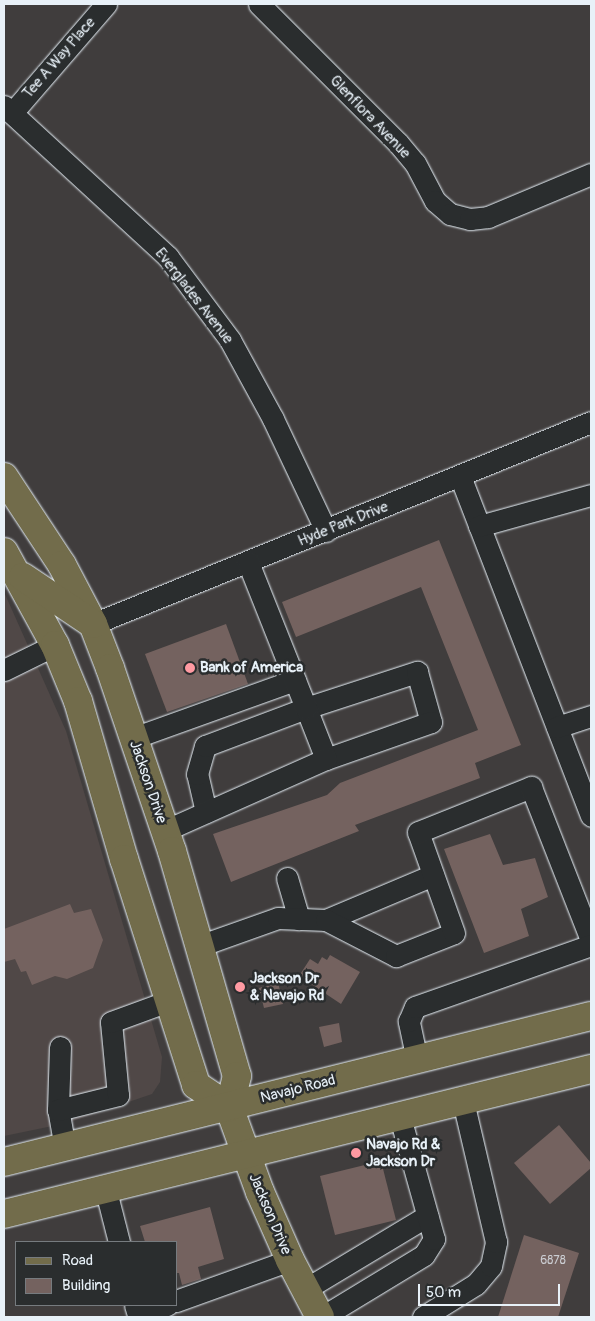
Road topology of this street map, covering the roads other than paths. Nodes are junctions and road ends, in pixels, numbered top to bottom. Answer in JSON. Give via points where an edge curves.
{"nodes":[{"id":1,"x":106,"y":4,"type":"edge"},
{"id":2,"x":260,"y":4,"type":"edge"},
{"id":3,"x":8,"y":109,"type":"edge"},
{"id":4,"x":591,"y":174,"type":"edge"},
{"id":5,"x":591,"y":422,"type":"edge"},
{"id":6,"x":460,"y":476,"type":"junction"},
{"id":7,"x":4,"y":477,"type":"edge"},
{"id":8,"x":591,"y":495,"type":"edge"},
{"id":9,"x":479,"y":526,"type":"junction"},
{"id":10,"x":326,"y":531,"type":"junction"},
{"id":11,"x":248,"y":562,"type":"junction"},
{"id":12,"x":11,"y":563,"type":"edge"},
{"id":13,"x":94,"y":624,"type":"junction"},
{"id":14,"x":55,"y":645,"type":"junction"},
{"id":15,"x":110,"y":668,"type":"junction"},
{"id":16,"x":4,"y":670,"type":"edge"},
{"id":17,"x":295,"y":680,"type":"junction"},
{"id":18,"x":306,"y":708,"type":"junction"},
{"id":19,"x":591,"y":716,"type":"edge"},
{"id":20,"x":557,"y":727,"type":"junction"},
{"id":21,"x":133,"y":738,"type":"junction"},
{"id":22,"x":326,"y":759,"type":"junction"},
{"id":23,"x":206,"y":812,"type":"junction"},
{"id":24,"x":591,"y":816,"type":"edge"},
{"id":25,"x":164,"y":831,"type":"junction"},
{"id":26,"x":433,"y":875,"type":"junction"},
{"id":27,"x":287,"y":878,"type":"dead end"},
{"id":28,"x":299,"y":919,"type":"junction"},
{"id":29,"x":326,"y":920,"type":"junction"},
{"id":30,"x":591,"y":940,"type":"edge"},
{"id":31,"x":591,"y":945,"type":"edge"},
{"id":32,"x":199,"y":946,"type":"junction"},
{"id":33,"x":170,"y":1000,"type":"junction"},
{"id":34,"x":591,"y":1016,"type":"edge"},
{"id":35,"x":60,"y":1047,"type":"dead end"},
{"id":36,"x":417,"y":1060,"type":"junction"},
{"id":37,"x":591,"y":1069,"type":"edge"},
{"id":38,"x":463,"y":1101,"type":"junction"},
{"id":39,"x":229,"y":1106,"type":"junction"},
{"id":40,"x":58,"y":1110,"type":"junction"},
{"id":41,"x":400,"y":1117,"type":"junction"},
{"id":42,"x":65,"y":1148,"type":"junction"},
{"id":43,"x":246,"y":1155,"type":"junction"},
{"id":44,"x":4,"y":1162,"type":"edge"},
{"id":45,"x":106,"y":1191,"type":"junction"},
{"id":46,"x":4,"y":1214,"type":"edge"},
{"id":47,"x":427,"y":1216,"type":"junction"},
{"id":48,"x":119,"y":1241,"type":"edge"},
{"id":49,"x":290,"y":1260,"type":"junction"},
{"id":50,"x":304,"y":1290,"type":"junction"},
{"id":51,"x":178,"y":1300,"type":"edge"},
{"id":52,"x":136,"y":1306,"type":"edge"},
{"id":53,"x":164,"y":1306,"type":"edge"},
{"id":54,"x":321,"y":1317,"type":"edge"},
{"id":55,"x":423,"y":1317,"type":"edge"}],
"edges":[{"from":1,"to":3,"type":"street","name":"Tee A Way Place"},
{"from":2,"to":4,"type":"street","name":"Glenflora Avenue","via":[[398,143],[415,163],[436,201],[450,214],[470,219],[488,217]]},
{"from":3,"to":10,"type":"street","name":"Everglades Avenue","via":[[168,257],[230,340],[273,419]]},
{"from":5,"to":6,"type":"street","name":"Hyde Park Drive"},
{"from":6,"to":9,"type":"street"},
{"from":6,"to":10,"type":"street","name":"Hyde Park Drive"},
{"from":7,"to":13,"type":"main road","name":"Jackson Drive","via":[[62,565]]},
{"from":8,"to":9,"type":"street"},
{"from":9,"to":20,"type":"street"},
{"from":10,"to":11,"type":"street","name":"Hyde Park Drive"},
{"from":11,"to":13,"type":"street","name":"Hyde Park Drive"},
{"from":11,"to":17,"type":"street"},
{"from":12,"to":13,"type":"main road"},
{"from":12,"to":14,"type":"main road"},
{"from":13,"to":15,"type":"main road","name":"Jackson Drive"},
{"from":14,"to":15,"type":"main road"},
{"from":14,"to":16,"type":"street"},
{"from":14,"to":33,"type":"main road","via":[[78,700],[124,859]]},
{"from":15,"to":21,"type":"main road","name":"Jackson Drive"},
{"from":17,"to":18,"type":"street"},
{"from":17,"to":21,"type":"street"},
{"from":18,"to":22,"type":"street"},
{"from":18,"to":22,"type":"street","via":[[417,672],[432,722]]},
{"from":18,"to":23,"type":"street","via":[[205,746],[197,774]]},
{"from":19,"to":20,"type":"street"},
{"from":20,"to":24,"type":"street"},
{"from":21,"to":25,"type":"main road","name":"Jackson Drive"},
{"from":22,"to":23,"type":"street"},
{"from":23,"to":25,"type":"street"},
{"from":25,"to":32,"type":"main road","name":"Jackson Drive"},
{"from":26,"to":29,"type":"street"},
{"from":26,"to":29,"type":"street","via":[[454,933],[396,956]]},
{"from":26,"to":30,"type":"street","via":[[418,832],[531,787]]},
{"from":27,"to":28,"type":"street"},
{"from":28,"to":29,"type":"street"},
{"from":28,"to":32,"type":"street","via":[[278,918]]},
{"from":31,"to":36,"type":"street","via":[[415,1007],[409,1021]]},
{"from":32,"to":39,"type":"main road","name":"Jackson Drive","via":[[237,1076]]},
{"from":33,"to":39,"type":"main road","via":[[196,1085]]},
{"from":33,"to":40,"type":"street","via":[[111,1022],[118,1095]]},
{"from":34,"to":36,"type":"main road","name":"Navajo Road"},
{"from":35,"to":40,"type":"street"},
{"from":36,"to":39,"type":"main road","name":"Navajo Road"},
{"from":37,"to":38,"type":"main road"},
{"from":38,"to":41,"type":"main road"},
{"from":38,"to":55,"type":"street","via":[[496,1242],[491,1266],[476,1284]]},
{"from":39,"to":42,"type":"main road","name":"Navajo Road"},
{"from":39,"to":43,"type":"main road","name":"Jackson Drive"},
{"from":40,"to":42,"type":"street"},
{"from":41,"to":43,"type":"main road"},
{"from":41,"to":47,"type":"street"},
{"from":42,"to":44,"type":"main road","name":"Navajo Road"},
{"from":43,"to":45,"type":"main road"},
{"from":43,"to":49,"type":"main road","name":"Jackson Drive"},
{"from":45,"to":46,"type":"main road"},
{"from":45,"to":48,"type":"street"},
{"from":47,"to":50,"type":"street"},
{"from":47,"to":54,"type":"street","via":[[434,1239],[424,1255]]},
{"from":49,"to":50,"type":"main road","name":"Jackson Drive"},
{"from":49,"to":51,"type":"street"},
{"from":50,"to":54,"type":"main road","name":"Jackson Drive"},
{"from":52,"to":53,"type":"street","via":[[138,1315]]}]}
